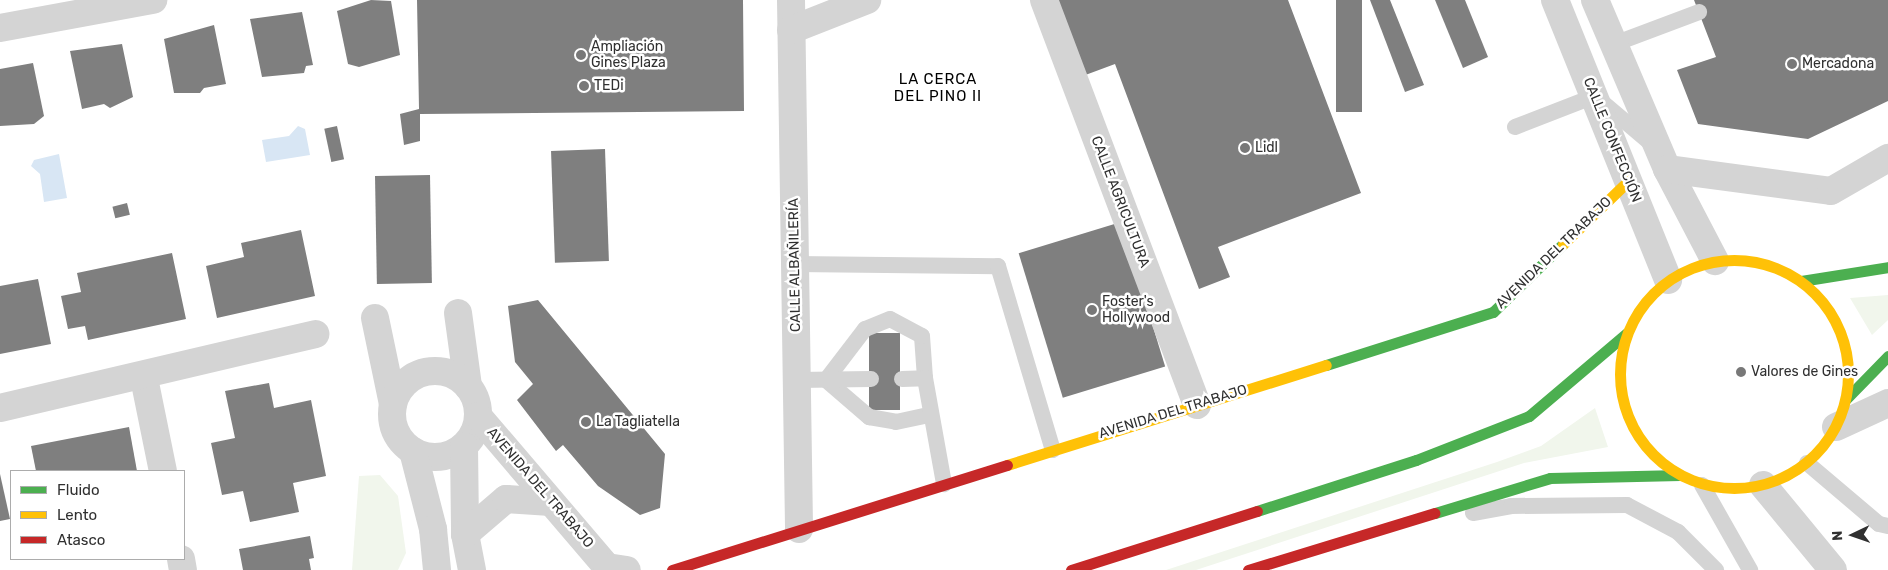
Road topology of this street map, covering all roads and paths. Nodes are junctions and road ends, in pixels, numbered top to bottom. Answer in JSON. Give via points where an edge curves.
{"nodes":[{"id":1,"x":153,"y":0,"type":"edge"},
{"id":2,"x":791,"y":0,"type":"edge"},
{"id":3,"x":867,"y":0,"type":"edge"},
{"id":4,"x":1044,"y":0,"type":"edge"},
{"id":5,"x":1555,"y":0,"type":"edge"},
{"id":6,"x":1595,"y":0,"type":"edge"},
{"id":7,"x":1699,"y":12,"type":"dead end"},
{"id":8,"x":0,"y":28,"type":"edge"},
{"id":9,"x":792,"y":30,"type":"junction"},
{"id":10,"x":1614,"y":44,"type":"junction"},
{"id":11,"x":1595,"y":96,"type":"junction"},
{"id":12,"x":1515,"y":127,"type":"dead end"},
{"id":13,"x":1888,"y":158,"type":"edge"},
{"id":14,"x":1664,"y":160,"type":"junction"},
{"id":15,"x":1629,"y":180,"type":"junction"},
{"id":16,"x":1715,"y":261,"type":"junction"},
{"id":17,"x":795,"y":264,"type":"junction"},
{"id":18,"x":1888,"y":267,"type":"edge"},
{"id":19,"x":1668,"y":280,"type":"junction"},
{"id":20,"x":1801,"y":281,"type":"junction"},
{"id":21,"x":458,"y":313,"type":"dead end"},
{"id":22,"x":375,"y":318,"type":"dead end"},
{"id":23,"x":1627,"y":333,"type":"junction"},
{"id":24,"x":315,"y":334,"type":"dead end"},
{"id":25,"x":1888,"y":356,"type":"edge"},
{"id":26,"x":144,"y":378,"type":"junction"},
{"id":27,"x":925,"y":378,"type":"junction"},
{"id":28,"x":902,"y":379,"type":"dead end"},
{"id":29,"x":797,"y":380,"type":"junction"},
{"id":30,"x":826,"y":380,"type":"junction"},
{"id":31,"x":871,"y":380,"type":"dead end"},
{"id":32,"x":468,"y":386,"type":"junction"},
{"id":33,"x":1846,"y":399,"type":"junction"},
{"id":34,"x":1888,"y":403,"type":"edge"},
{"id":35,"x":393,"y":404,"type":"junction"},
{"id":36,"x":1197,"y":405,"type":"junction"},
{"id":37,"x":0,"y":408,"type":"edge"},
{"id":38,"x":928,"y":415,"type":"junction"},
{"id":39,"x":478,"y":416,"type":"junction"},
{"id":40,"x":1836,"y":427,"type":"junction"},
{"id":41,"x":464,"y":446,"type":"junction"},
{"id":42,"x":1053,"y":450,"type":"junction"},
{"id":43,"x":413,"y":451,"type":"junction"},
{"id":44,"x":1807,"y":463,"type":"junction"},
{"id":45,"x":163,"y":470,"type":"edge"},
{"id":46,"x":1680,"y":475,"type":"junction"},
{"id":47,"x":944,"y":484,"type":"junction"},
{"id":48,"x":1702,"y":484,"type":"junction"},
{"id":49,"x":1763,"y":485,"type":"junction"},
{"id":50,"x":551,"y":502,"type":"junction"},
{"id":51,"x":1888,"y":526,"type":"edge"},
{"id":52,"x":799,"y":529,"type":"junction"},
{"id":53,"x":1380,"y":531,"type":"junction"},
{"id":54,"x":465,"y":534,"type":"junction"},
{"id":55,"x":437,"y":570,"type":"edge"},
{"id":56,"x":472,"y":570,"type":"edge"},
{"id":57,"x":627,"y":570,"type":"edge"},
{"id":58,"x":672,"y":570,"type":"edge"},
{"id":59,"x":1071,"y":570,"type":"edge"},
{"id":60,"x":1248,"y":570,"type":"edge"},
{"id":61,"x":1716,"y":570,"type":"edge"},
{"id":62,"x":1750,"y":570,"type":"edge"},
{"id":63,"x":1833,"y":570,"type":"edge"}],
"edges":[{"from":1,"to":8,"type":"street"},
{"from":2,"to":9,"type":"street","name":"CALLE ALBAÑILERÍA"},
{"from":3,"to":9,"type":"street"},
{"from":4,"to":36,"type":"street","name":"CALLE AGRICULTURA"},
{"from":5,"to":11,"type":"street","name":"CALLE CONFECCIÓN"},
{"from":6,"to":10,"type":"street"},
{"from":7,"to":10,"type":"lane"},
{"from":9,"to":17,"type":"street","name":"CALLE ALBAÑILERÍA"},
{"from":10,"to":14,"type":"street"},
{"from":11,"to":12,"type":"lane"},
{"from":11,"to":14,"type":"lane"},
{"from":11,"to":15,"type":"street","name":"CALLE CONFECCIÓN"},
{"from":13,"to":14,"type":"street","via":[[1831,192]]},
{"from":14,"to":16,"type":"street"},
{"from":15,"to":19,"type":"street","name":"CALLE CONFECCIÓN"},
{"from":15,"to":36,"type":"main road","name":"AVENIDA DEL TRABAJO","via":[[1492,312]]},
{"from":16,"to":19,"type":"main road"},
{"from":16,"to":20,"type":"main road","via":[[1767,265]]},
{"from":17,"to":29,"type":"street","name":"CALLE ALBAÑILERÍA"},
{"from":17,"to":42,"type":"lane","via":[[998,266]]},
{"from":18,"to":20,"type":"main road"},
{"from":19,"to":23,"type":"main road","via":[[1644,304]]},
{"from":20,"to":33,"type":"main road","via":[[1824,304],[1841,333],[1848,366]]},
{"from":21,"to":32,"type":"street"},
{"from":22,"to":35,"type":"street"},
{"from":23,"to":46,"type":"main road","via":[[1620,366],[1623,398],[1634,429],[1653,456]]},
{"from":23,"to":59,"type":"main road","via":[[1529,416],[1416,460]]},
{"from":24,"to":26,"type":"street"},
{"from":25,"to":33,"type":"main road"},
{"from":26,"to":37,"type":"street"},
{"from":26,"to":45,"type":"street"},
{"from":27,"to":28,"type":"lane"},
{"from":27,"to":30,"type":"lane","via":[[922,336],[890,319],[865,329]]},
{"from":27,"to":38,"type":"lane"},
{"from":29,"to":30,"type":"lane"},
{"from":29,"to":52,"type":"street","name":"CALLE ALBAÑILERÍA"},
{"from":30,"to":31,"type":"lane"},
{"from":30,"to":38,"type":"lane","via":[[869,418],[896,422]]},
{"from":32,"to":35,"type":"street","via":[[446,372],[425,372],[407,381]]},
{"from":32,"to":39,"type":"street"},
{"from":33,"to":40,"type":"main road"},
{"from":34,"to":40,"type":"street"},
{"from":35,"to":43,"type":"street","via":[[398,435]]},
{"from":36,"to":42,"type":"main road","name":"AVENIDA DEL TRABAJO"},
{"from":38,"to":47,"type":"lane"},
{"from":39,"to":41,"type":"street"},
{"from":39,"to":50,"type":"street","name":"AVENIDA DEL TRABAJO"},
{"from":40,"to":44,"type":"main road"},
{"from":41,"to":43,"type":"street","via":[[439,457]]},
{"from":41,"to":54,"type":"street"},
{"from":42,"to":47,"type":"main road","name":"AVENIDA DEL TRABAJO"},
{"from":43,"to":55,"type":"street","via":[[433,529]]},
{"from":44,"to":49,"type":"main road"},
{"from":44,"to":51,"type":"lane","via":[[1879,524]]},
{"from":46,"to":48,"type":"main road"},
{"from":46,"to":53,"type":"main road","via":[[1550,478]]},
{"from":47,"to":52,"type":"main road","name":"AVENIDA DEL TRABAJO"},
{"from":48,"to":49,"type":"main road","via":[[1732,489]]},
{"from":48,"to":62,"type":"lane"},
{"from":49,"to":63,"type":"street"},
{"from":50,"to":54,"type":"street","via":[[506,499]]},
{"from":50,"to":57,"type":"street","name":"AVENIDA DEL TRABAJO","via":[[606,567]]},
{"from":52,"to":58,"type":"main road","name":"AVENIDA DEL TRABAJO"},
{"from":53,"to":60,"type":"main road"},
{"from":53,"to":61,"type":"lane","via":[[1511,506],[1627,505],[1678,532]]},
{"from":54,"to":56,"type":"street"}]}
